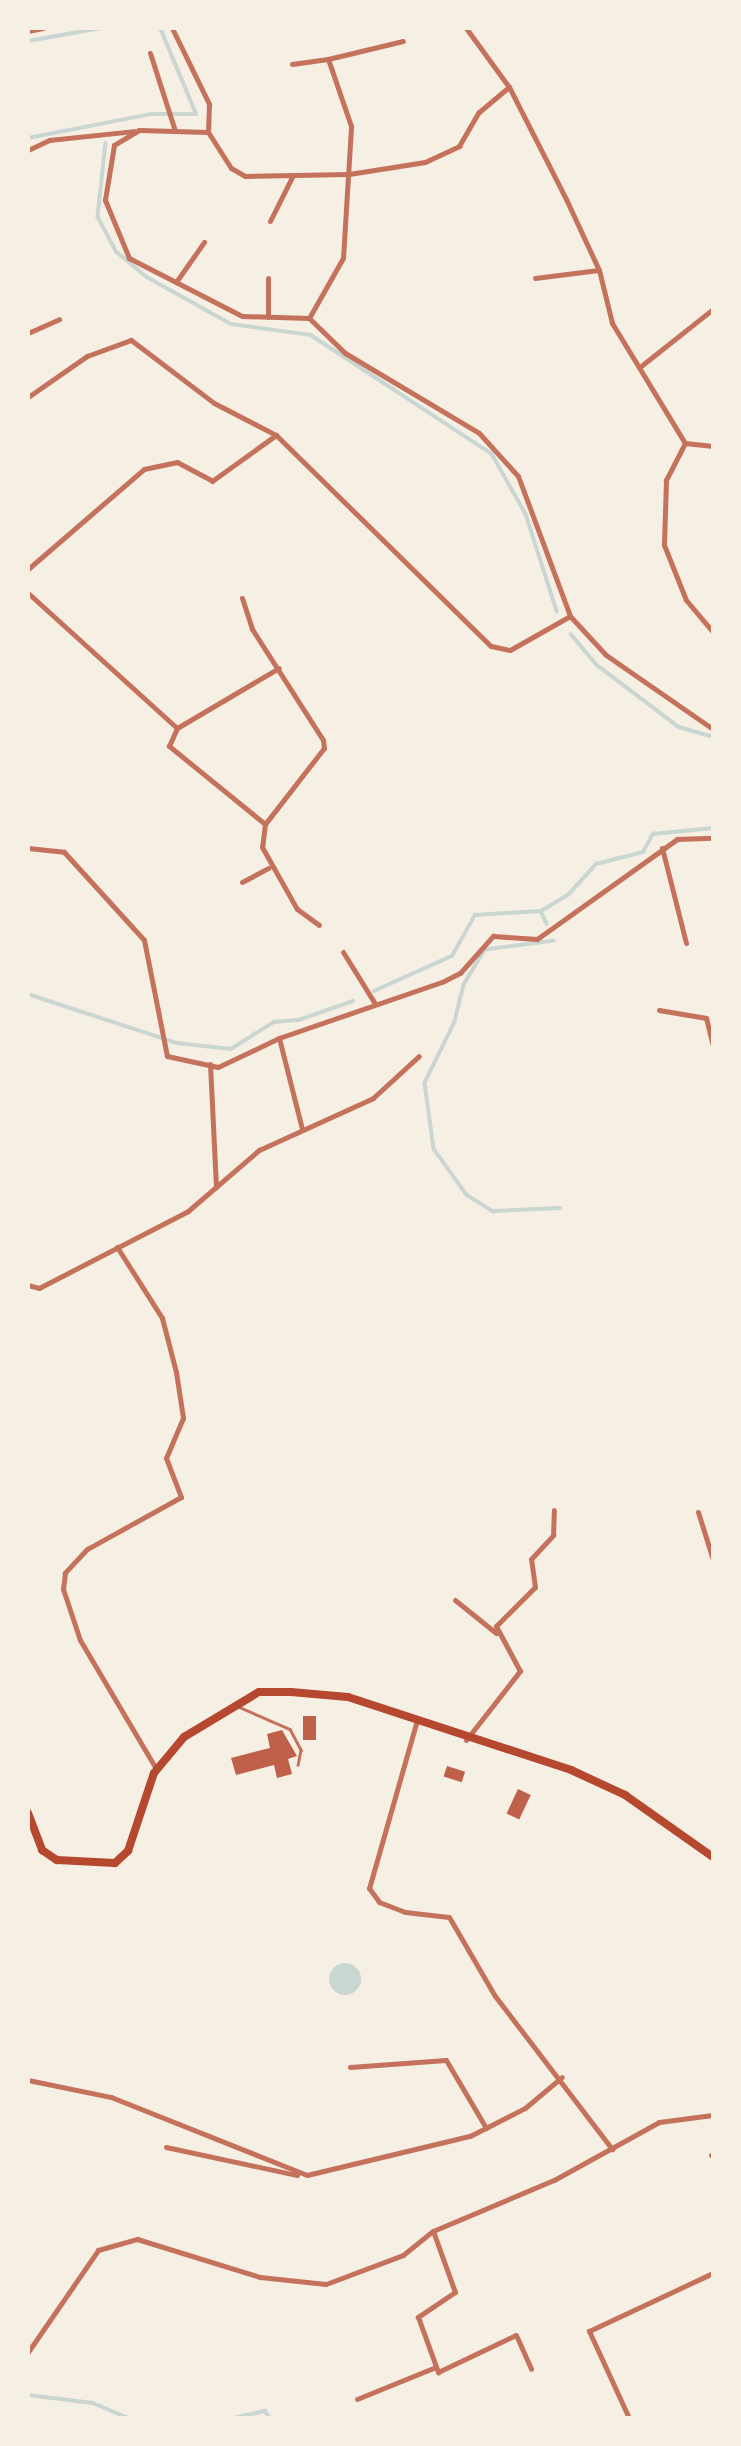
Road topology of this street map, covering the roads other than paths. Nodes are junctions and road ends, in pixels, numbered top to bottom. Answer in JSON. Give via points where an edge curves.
{"nodes":[{"id":1,"x":43,"y":28,"type":"edge"},
{"id":2,"x":172,"y":28,"type":"edge"},
{"id":3,"x":466,"y":28,"type":"edge"},
{"id":4,"x":28,"y":31,"type":"edge"},
{"id":5,"x":403,"y":41,"type":"dead end"},
{"id":6,"x":150,"y":53,"type":"dead end"},
{"id":7,"x":328,"y":60,"type":"junction"},
{"id":8,"x":292,"y":64,"type":"dead end"},
{"id":9,"x":509,"y":87,"type":"junction"},
{"id":10,"x":139,"y":130,"type":"junction"},
{"id":11,"x":175,"y":131,"type":"junction"},
{"id":12,"x":208,"y":132,"type":"junction"},
{"id":13,"x":28,"y":150,"type":"edge"},
{"id":14,"x":349,"y":174,"type":"junction"},
{"id":15,"x":293,"y":175,"type":"junction"},
{"id":16,"x":270,"y":221,"type":"dead end"},
{"id":17,"x":204,"y":242,"type":"dead end"},
{"id":18,"x":598,"y":270,"type":"junction"},
{"id":19,"x":268,"y":278,"type":"dead end"},
{"id":20,"x":536,"y":278,"type":"dead end"},
{"id":21,"x":176,"y":282,"type":"junction"},
{"id":22,"x":713,"y":309,"type":"edge"},
{"id":23,"x":268,"y":317,"type":"junction"},
{"id":24,"x":309,"y":318,"type":"junction"},
{"id":25,"x":59,"y":319,"type":"dead end"},
{"id":26,"x":28,"y":333,"type":"edge"},
{"id":27,"x":641,"y":366,"type":"junction"},
{"id":28,"x":28,"y":395,"type":"edge"},
{"id":29,"x":276,"y":436,"type":"junction"},
{"id":30,"x":685,"y":443,"type":"junction"},
{"id":31,"x":713,"y":446,"type":"edge"},
{"id":32,"x":28,"y":569,"type":"edge"},
{"id":33,"x":28,"y":593,"type":"edge"},
{"id":34,"x":242,"y":598,"type":"dead end"},
{"id":35,"x":570,"y":616,"type":"junction"},
{"id":36,"x":713,"y":632,"type":"edge"},
{"id":37,"x":279,"y":668,"type":"junction"},
{"id":38,"x":177,"y":729,"type":"junction"},
{"id":39,"x":713,"y":729,"type":"edge"},
{"id":40,"x":265,"y":824,"type":"junction"},
{"id":41,"x":713,"y":838,"type":"edge"},
{"id":42,"x":28,"y":848,"type":"edge"},
{"id":43,"x":662,"y":848,"type":"junction"},
{"id":44,"x":268,"y":868,"type":"junction"},
{"id":45,"x":242,"y":882,"type":"dead end"},
{"id":46,"x":319,"y":925,"type":"dead end"},
{"id":47,"x":686,"y":943,"type":"dead end"},
{"id":48,"x":344,"y":952,"type":"dead end"},
{"id":49,"x":374,"y":1002,"type":"junction"},
{"id":50,"x":659,"y":1010,"type":"dead end"},
{"id":51,"x":279,"y":1038,"type":"junction"},
{"id":52,"x":713,"y":1047,"type":"edge"},
{"id":53,"x":419,"y":1056,"type":"dead end"},
{"id":54,"x":210,"y":1064,"type":"junction"},
{"id":55,"x":302,"y":1129,"type":"junction"},
{"id":56,"x":216,"y":1187,"type":"junction"},
{"id":57,"x":117,"y":1248,"type":"junction"},
{"id":58,"x":28,"y":1285,"type":"edge"},
{"id":59,"x":554,"y":1510,"type":"dead end"},
{"id":60,"x":698,"y":1512,"type":"dead end"},
{"id":61,"x":713,"y":1560,"type":"edge"},
{"id":62,"x":455,"y":1600,"type":"dead end"},
{"id":63,"x":496,"y":1633,"type":"junction"},
{"id":64,"x":234,"y":1704,"type":"junction"},
{"id":65,"x":417,"y":1720,"type":"junction"},
{"id":66,"x":466,"y":1740,"type":"junction"},
{"id":67,"x":298,"y":1765,"type":"dead end"},
{"id":68,"x":157,"y":1770,"type":"junction"},
{"id":69,"x":28,"y":1813,"type":"edge"},
{"id":70,"x":713,"y":1857,"type":"edge"},
{"id":71,"x":350,"y":2067,"type":"dead end"},
{"id":72,"x":562,"y":2077,"type":"junction"},
{"id":73,"x":28,"y":2080,"type":"edge"},
{"id":74,"x":713,"y":2115,"type":"edge"},
{"id":75,"x":486,"y":2128,"type":"junction"},
{"id":76,"x":166,"y":2147,"type":"dead end"},
{"id":77,"x":612,"y":2149,"type":"junction"},
{"id":78,"x":307,"y":2175,"type":"junction"},
{"id":79,"x":433,"y":2231,"type":"junction"},
{"id":80,"x":713,"y":2273,"type":"edge"},
{"id":81,"x":28,"y":2351,"type":"edge"},
{"id":82,"x":436,"y":2367,"type":"junction"},
{"id":83,"x":531,"y":2369,"type":"dead end"},
{"id":84,"x":357,"y":2399,"type":"dead end"},
{"id":85,"x":629,"y":2418,"type":"edge"}],
"edges":[{"from":1,"to":4,"type":"street"},
{"from":2,"to":12,"type":"street","via":[[209,104]]},
{"from":3,"to":9,"type":"street"},
{"from":5,"to":7,"type":"street"},
{"from":6,"to":11,"type":"street"},
{"from":7,"to":8,"type":"street"},
{"from":7,"to":14,"type":"street","via":[[351,126]]},
{"from":9,"to":14,"type":"street","via":[[479,112],[451,151],[412,165]]},
{"from":9,"to":18,"type":"street"},
{"from":10,"to":11,"type":"street"},
{"from":10,"to":13,"type":"street","via":[[49,141]]},
{"from":10,"to":21,"type":"street","via":[[114,145],[105,200],[109,219],[129,258]]},
{"from":11,"to":12,"type":"street"},
{"from":12,"to":15,"type":"street","via":[[238,172]]},
{"from":14,"to":15,"type":"street"},
{"from":14,"to":24,"type":"street","via":[[343,258]]},
{"from":15,"to":16,"type":"street"},
{"from":17,"to":21,"type":"street"},
{"from":18,"to":20,"type":"street"},
{"from":18,"to":27,"type":"street","via":[[605,309]]},
{"from":19,"to":23,"type":"street"},
{"from":21,"to":23,"type":"street","via":[[242,316]]},
{"from":22,"to":27,"type":"street"},
{"from":23,"to":24,"type":"street"},
{"from":24,"to":35,"type":"street","via":[[345,353],[495,447],[518,476]]},
{"from":25,"to":26,"type":"street"},
{"from":27,"to":30,"type":"street"},
{"from":28,"to":29,"type":"street","via":[[87,356],[131,340],[214,403]]},
{"from":29,"to":32,"type":"street","via":[[212,481],[177,462],[144,469]]},
{"from":29,"to":35,"type":"street","via":[[491,646],[510,650]]},
{"from":30,"to":31,"type":"street"},
{"from":30,"to":36,"type":"street","via":[[666,480],[664,545],[686,600]]},
{"from":33,"to":38,"type":"street"},
{"from":34,"to":37,"type":"street","via":[[252,629]]},
{"from":35,"to":39,"type":"street","via":[[606,655]]},
{"from":37,"to":38,"type":"street"},
{"from":37,"to":40,"type":"street","via":[[306,706],[324,748]]},
{"from":38,"to":40,"type":"street","via":[[173,753],[239,797]]},
{"from":40,"to":44,"type":"street","via":[[262,847]]},
{"from":41,"to":43,"type":"street","via":[[677,839]]},
{"from":42,"to":54,"type":"street","via":[[64,852],[94,880],[144,940],[167,1056]]},
{"from":43,"to":47,"type":"street"},
{"from":43,"to":49,"type":"street","via":[[553,932],[537,939],[493,936],[460,973],[422,992]]},
{"from":44,"to":45,"type":"street"},
{"from":44,"to":46,"type":"street","via":[[297,909]]},
{"from":48,"to":49,"type":"street"},
{"from":49,"to":51,"type":"street"},
{"from":50,"to":52,"type":"street","via":[[706,1018]]},
{"from":51,"to":54,"type":"street","via":[[229,1066]]},
{"from":51,"to":55,"type":"street"},
{"from":53,"to":55,"type":"street","via":[[373,1098]]},
{"from":54,"to":56,"type":"street"},
{"from":55,"to":56,"type":"street","via":[[259,1150]]},
{"from":56,"to":57,"type":"street","via":[[188,1211]]},
{"from":57,"to":58,"type":"street","via":[[39,1288]]},
{"from":57,"to":68,"type":"street","via":[[162,1318],[176,1372],[183,1418],[166,1458],[181,1497],[87,1549],[65,1573],[63,1588],[80,1640]]},
{"from":59,"to":63,"type":"street","via":[[553,1535],[531,1559],[535,1587],[498,1619]]},
{"from":60,"to":61,"type":"street"},
{"from":62,"to":63,"type":"street"},
{"from":63,"to":66,"type":"street","via":[[520,1671]]},
{"from":64,"to":65,"type":"main road","via":[[259,1692],[337,1696]]},
{"from":64,"to":67,"type":"lane","via":[[253,1718],[290,1729],[301,1750]]},
{"from":64,"to":68,"type":"main road","via":[[184,1737]]},
{"from":65,"to":66,"type":"main road"},
{"from":65,"to":72,"type":"street","via":[[369,1888],[379,1902],[405,1912],[449,1917],[495,1996]]},
{"from":66,"to":70,"type":"main road","via":[[570,1770],[625,1795]]},
{"from":68,"to":69,"type":"main road","via":[[128,1851],[115,1863],[57,1860],[42,1850]]},
{"from":71,"to":75,"type":"street","via":[[446,2060]]},
{"from":72,"to":75,"type":"street","via":[[524,2108]]},
{"from":72,"to":77,"type":"street"},
{"from":73,"to":78,"type":"street","via":[[111,2097]]},
{"from":74,"to":77,"type":"street","via":[[659,2122]]},
{"from":75,"to":78,"type":"street"},
{"from":76,"to":78,"type":"street","via":[[233,2166]]},
{"from":77,"to":79,"type":"street"},
{"from":79,"to":81,"type":"street","via":[[403,2255],[326,2284],[260,2277],[137,2239],[98,2250]]},
{"from":79,"to":82,"type":"street","via":[[455,2292],[418,2317]]},
{"from":80,"to":85,"type":"street","via":[[589,2331]]},
{"from":82,"to":83,"type":"street","via":[[438,2372],[458,2368],[516,2335]]},
{"from":82,"to":84,"type":"street"}]}
